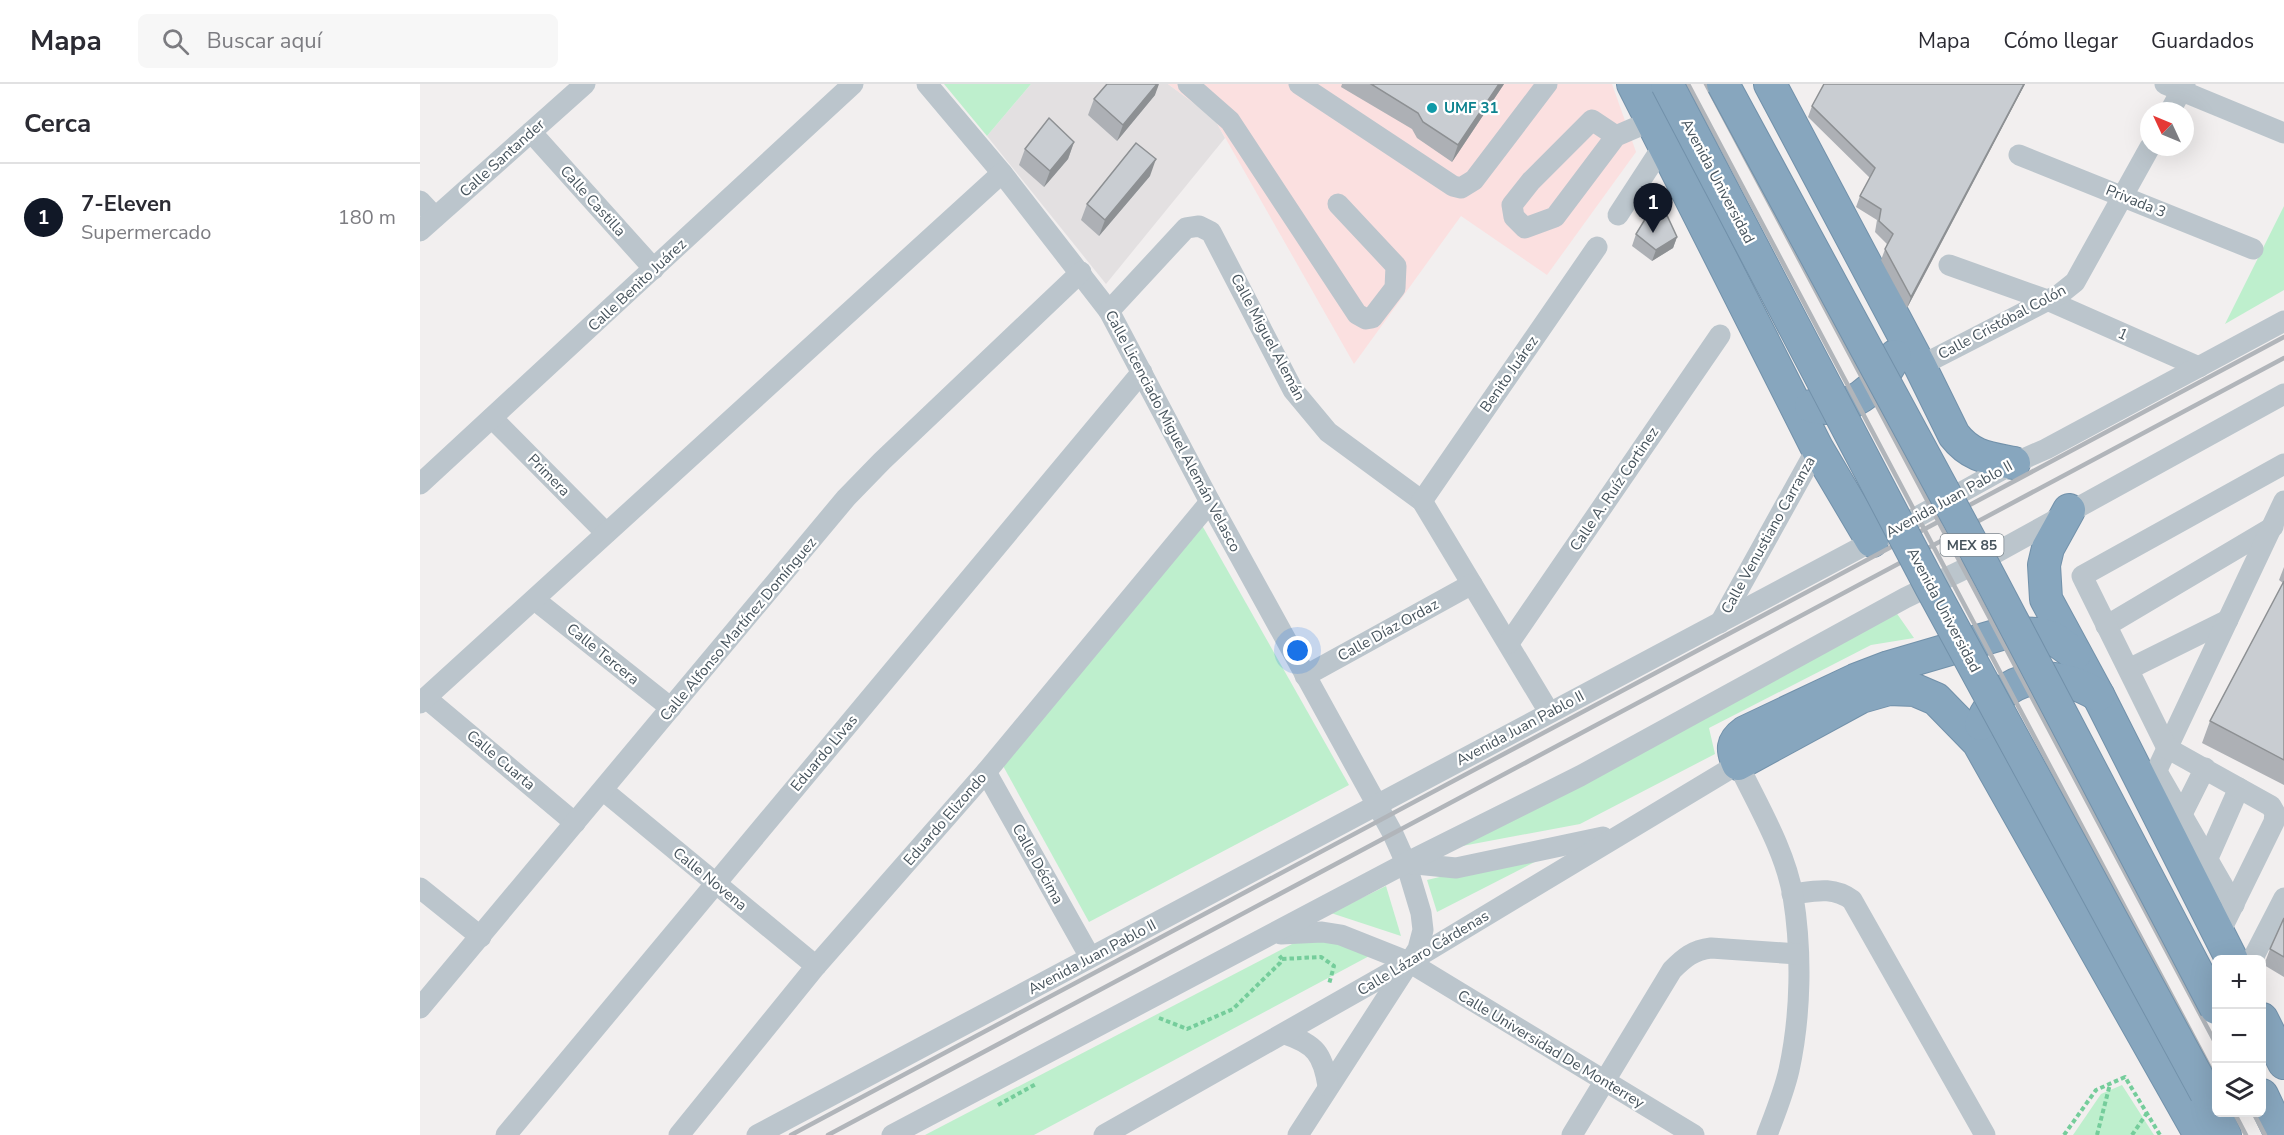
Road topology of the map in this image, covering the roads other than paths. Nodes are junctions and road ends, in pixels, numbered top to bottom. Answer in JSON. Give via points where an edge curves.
{"nodes":[{"id":1,"x":585,"y":84,"type":"edge"},
{"id":2,"x":853,"y":84,"type":"edge"},
{"id":3,"x":927,"y":84,"type":"edge"},
{"id":4,"x":1188,"y":84,"type":"edge"},
{"id":5,"x":1299,"y":84,"type":"edge"},
{"id":6,"x":1547,"y":84,"type":"edge"},
{"id":7,"x":1633,"y":84,"type":"edge"},
{"id":8,"x":1667,"y":84,"type":"edge"},
{"id":9,"x":1723,"y":84,"type":"edge"},
{"id":10,"x":1770,"y":84,"type":"edge"},
{"id":11,"x":2178,"y":86,"type":"edge"},
{"id":12,"x":2173,"y":102,"type":"edge"},
{"id":13,"x":531,"y":132,"type":"junction"},
{"id":14,"x":2284,"y":133,"type":"edge"},
{"id":15,"x":1657,"y":134,"type":"junction"},
{"id":16,"x":1616,"y":136,"type":"junction"},
{"id":17,"x":2019,"y":154,"type":"dead end"},
{"id":18,"x":2145,"y":156,"type":"edge"},
{"id":19,"x":1002,"y":173,"type":"junction"},
{"id":20,"x":2122,"y":195,"type":"junction"},
{"id":21,"x":420,"y":201,"type":"edge"},
{"id":22,"x":1338,"y":204,"type":"dead end"},
{"id":23,"x":1618,"y":215,"type":"dead end"},
{"id":24,"x":428,"y":224,"type":"edge"},
{"id":25,"x":1597,"y":247,"type":"dead end"},
{"id":26,"x":2253,"y":249,"type":"dead end"},
{"id":27,"x":1949,"y":265,"type":"dead end"},
{"id":28,"x":654,"y":270,"type":"junction"},
{"id":29,"x":1081,"y":272,"type":"junction"},
{"id":30,"x":2047,"y":300,"type":"junction"},
{"id":31,"x":1109,"y":311,"type":"junction"},
{"id":32,"x":2284,"y":321,"type":"edge"},
{"id":33,"x":1900,"y":329,"type":"junction"},
{"id":34,"x":1720,"y":335,"type":"dead end"},
{"id":35,"x":1920,"y":366,"type":"junction"},
{"id":36,"x":2199,"y":367,"type":"junction"},
{"id":37,"x":1142,"y":372,"type":"junction"},
{"id":38,"x":1793,"y":402,"type":"junction"},
{"id":39,"x":2278,"y":403,"type":"edge"},
{"id":40,"x":492,"y":418,"type":"junction"},
{"id":41,"x":1817,"y":448,"type":"junction"},
{"id":42,"x":2014,"y":462,"type":"junction"},
{"id":43,"x":2284,"y":464,"type":"edge"},
{"id":44,"x":420,"y":484,"type":"edge"},
{"id":45,"x":1422,"y":501,"type":"junction"},
{"id":46,"x":2284,"y":501,"type":"edge"},
{"id":47,"x":1210,"y":502,"type":"junction"},
{"id":48,"x":2069,"y":510,"type":"junction"},
{"id":49,"x":2273,"y":527,"type":"junction"},
{"id":50,"x":606,"y":533,"type":"junction"},
{"id":51,"x":1872,"y":541,"type":"junction"},
{"id":52,"x":1472,"y":584,"type":"junction"},
{"id":53,"x":535,"y":600,"type":"junction"},
{"id":54,"x":2228,"y":620,"type":"junction"},
{"id":55,"x":1720,"y":623,"type":"junction"},
{"id":56,"x":2106,"y":626,"type":"junction"},
{"id":57,"x":1509,"y":643,"type":"junction"},
{"id":58,"x":2075,"y":654,"type":"junction"},
{"id":59,"x":2129,"y":669,"type":"junction"},
{"id":60,"x":1305,"y":676,"type":"junction"},
{"id":61,"x":2098,"y":694,"type":"junction"},
{"id":62,"x":423,"y":700,"type":"edge"},
{"id":63,"x":671,"y":708,"type":"junction"},
{"id":64,"x":1549,"y":712,"type":"junction"},
{"id":65,"x":1978,"y":742,"type":"junction"},
{"id":66,"x":2167,"y":748,"type":"junction"},
{"id":67,"x":1738,"y":764,"type":"junction"},
{"id":68,"x":2205,"y":768,"type":"junction"},
{"id":69,"x":986,"y":772,"type":"junction"},
{"id":70,"x":2152,"y":780,"type":"junction"},
{"id":71,"x":2239,"y":788,"type":"junction"},
{"id":72,"x":604,"y":791,"type":"junction"},
{"id":73,"x":1378,"y":805,"type":"junction"},
{"id":74,"x":575,"y":823,"type":"junction"},
{"id":75,"x":2176,"y":826,"type":"junction"},
{"id":76,"x":1620,"y":833,"type":"junction"},
{"id":77,"x":1406,"y":863,"type":"junction"},
{"id":78,"x":2202,"y":873,"type":"junction"},
{"id":79,"x":715,"y":884,"type":"junction"},
{"id":80,"x":420,"y":888,"type":"edge"},
{"id":81,"x":1792,"y":894,"type":"junction"},
{"id":82,"x":2284,"y":898,"type":"edge"},
{"id":83,"x":2234,"y":905,"type":"junction"},
{"id":84,"x":481,"y":937,"type":"junction"},
{"id":85,"x":1263,"y":939,"type":"junction"},
{"id":86,"x":2225,"y":947,"type":"edge"},
{"id":87,"x":1798,"y":954,"type":"junction"},
{"id":88,"x":2255,"y":955,"type":"edge"},
{"id":89,"x":1090,"y":957,"type":"junction"},
{"id":90,"x":1409,"y":962,"type":"junction"},
{"id":91,"x":816,"y":966,"type":"junction"},
{"id":92,"x":2212,"y":999,"type":"edge"},
{"id":93,"x":420,"y":1008,"type":"edge"},
{"id":94,"x":2271,"y":1025,"type":"edge"},
{"id":95,"x":1285,"y":1034,"type":"junction"},
{"id":96,"x":2284,"y":1063,"type":"edge"},
{"id":97,"x":1604,"y":1082,"type":"junction"},
{"id":98,"x":1328,"y":1086,"type":"junction"},
{"id":99,"x":2266,"y":1103,"type":"edge"},
{"id":100,"x":506,"y":1135,"type":"edge"},
{"id":101,"x":679,"y":1135,"type":"edge"},
{"id":102,"x":757,"y":1135,"type":"edge"},
{"id":103,"x":892,"y":1135,"type":"edge"},
{"id":104,"x":1104,"y":1135,"type":"edge"},
{"id":105,"x":1298,"y":1135,"type":"edge"},
{"id":106,"x":1572,"y":1135,"type":"edge"},
{"id":107,"x":1694,"y":1135,"type":"edge"},
{"id":108,"x":1767,"y":1135,"type":"edge"},
{"id":109,"x":1985,"y":1135,"type":"edge"},
{"id":110,"x":2200,"y":1135,"type":"edge"},
{"id":111,"x":2225,"y":1135,"type":"edge"},
{"id":112,"x":2281,"y":1135,"type":"edge"}],
"edges":[{"from":1,"to":13,"type":"street","name":"Calle Santander"},
{"from":2,"to":28,"type":"street","name":"Calle Benito Juárez"},
{"from":3,"to":19,"type":"street","name":"Calle Licenciado Miguel Alemán Velasco"},
{"from":4,"to":22,"type":"street","via":[[1230,121],[1357,314],[1372,318],[1395,288],[1396,266]]},
{"from":5,"to":6,"type":"street","via":[[1461,188],[1474,180]]},
{"from":7,"to":15,"type":"highway"},
{"from":8,"to":111,"type":"highway","name":"Avenida Universidad","bridge":true},
{"from":9,"to":92,"type":"highway","number":"MEX 85","bridge":true},
{"from":10,"to":33,"type":"highway"},
{"from":11,"to":12,"type":"street"},
{"from":11,"to":14,"type":"street"},
{"from":13,"to":24,"type":"street","name":"Calle Santander"},
{"from":13,"to":28,"type":"street","name":"Calle Castilla"},
{"from":15,"to":16,"type":"street"},
{"from":15,"to":23,"type":"street"},
{"from":15,"to":38,"type":"highway"},
{"from":16,"to":16,"type":"street","via":[[1592,120],[1531,181],[1512,205],[1514,217],[1526,228],[1555,217]]},
{"from":17,"to":20,"type":"street","name":"Privada 3"},
{"from":18,"to":20,"type":"street","name":"Calle Cristóbal Colón"},
{"from":19,"to":29,"type":"street","name":"Calle Licenciado Miguel Alemán Velasco"},
{"from":19,"to":50,"type":"street"},
{"from":20,"to":26,"type":"street","name":"Privada 3"},
{"from":20,"to":30,"type":"street","name":"Calle Cristóbal Colón","via":[[2075,282]]},
{"from":21,"to":24,"type":"street"},
{"from":25,"to":45,"type":"street","name":"Benito Juárez"},
{"from":27,"to":30,"type":"street","name":"1"},
{"from":28,"to":40,"type":"street","name":"Calle Benito Juárez"},
{"from":29,"to":31,"type":"street","name":"Calle Licenciado Miguel Alemán Velasco"},
{"from":29,"to":63,"type":"street","name":"Calle Alfonso Martínez Domínguez","via":[[846,498]]},
{"from":30,"to":35,"type":"street","name":"Calle Cristóbal Colón"},
{"from":30,"to":36,"type":"street","name":"1"},
{"from":31,"to":37,"type":"street","name":"Calle Licenciado Miguel Alemán Velasco"},
{"from":31,"to":45,"type":"street","name":"Calle Miguel Alemán","via":[[1186,228],[1207,229],[1293,390],[1307,408],[1345,447]]},
{"from":32,"to":36,"type":"street","name":"Avenida Juan Pablo II"},
{"from":33,"to":35,"type":"highway"},
{"from":33,"to":38,"type":"highway","via":[[1896,354],[1884,377],[1866,395],[1843,405],[1818,408]]},
{"from":34,"to":57,"type":"street","name":"Calle A. Ruíz Cortinez"},
{"from":35,"to":42,"type":"highway","via":[[1961,444],[1980,457]]},
{"from":36,"to":42,"type":"street","name":"Avenida Juan Pablo II"},
{"from":37,"to":47,"type":"street","name":"Calle Licenciado Miguel Alemán Velasco"},
{"from":37,"to":79,"type":"street","name":"Eduardo Livas"},
{"from":38,"to":41,"type":"highway"},
{"from":39,"to":48,"type":"street"},
{"from":40,"to":44,"type":"street","name":"Calle Benito Juárez"},
{"from":40,"to":50,"type":"street","name":"Primera"},
{"from":41,"to":51,"type":"highway"},
{"from":41,"to":55,"type":"street","name":"Calle Venustiano Carranza"},
{"from":42,"to":51,"type":"street","name":"Avenida Juan Pablo II"},
{"from":43,"to":56,"type":"street","via":[[2082,576]]},
{"from":45,"to":52,"type":"street","name":"Calle Miguel Alemán"},
{"from":46,"to":49,"type":"street"},
{"from":47,"to":60,"type":"street","name":"Calle Licenciado Miguel Alemán Velasco"},
{"from":47,"to":69,"type":"street","name":"Eduardo Elizondo"},
{"from":48,"to":58,"type":"highway","via":[[2048,549],[2043,582],[2046,599]]},
{"from":48,"to":77,"type":"street","via":[[1580,776]]},
{"from":49,"to":54,"type":"street"},
{"from":49,"to":56,"type":"street"},
{"from":50,"to":53,"type":"street"},
{"from":51,"to":55,"type":"street","name":"Avenida Juan Pablo II"},
{"from":52,"to":57,"type":"street","name":"Calle Miguel Alemán"},
{"from":52,"to":60,"type":"street","name":"Calle Díaz Ordaz"},
{"from":53,"to":62,"type":"street"},
{"from":53,"to":63,"type":"street","name":"Calle Tercera"},
{"from":54,"to":59,"type":"street"},
{"from":54,"to":66,"type":"street"},
{"from":55,"to":64,"type":"street","name":"Avenida Juan Pablo II"},
{"from":56,"to":59,"type":"street"},
{"from":57,"to":64,"type":"street","name":"Calle Miguel Alemán"},
{"from":58,"to":61,"type":"highway"},
{"from":58,"to":67,"type":"highway","via":[[2053,638],[2015,632],[1889,667],[1745,732],[1733,745]]},
{"from":59,"to":66,"type":"street"},
{"from":60,"to":73,"type":"street","name":"Calle Licenciado Miguel Alemán Velasco"},
{"from":61,"to":65,"type":"highway","via":[[2078,683],[2051,677],[2027,679],[2000,694],[1987,711]]},
{"from":61,"to":70,"type":"highway"},
{"from":62,"to":74,"type":"street","name":"Calle Cuarta"},
{"from":63,"to":72,"type":"street","name":"Calle Alfonso Martínez Domínguez"},
{"from":64,"to":73,"type":"street","name":"Avenida Juan Pablo II"},
{"from":65,"to":67,"type":"highway","via":[[1936,699],[1915,690],[1889,689],[1861,697]]},
{"from":65,"to":110,"type":"highway"},
{"from":66,"to":68,"type":"street"},
{"from":66,"to":70,"type":"street"},
{"from":67,"to":76,"type":"street","name":"Calle Lázaro Cárdenas"},
{"from":67,"to":81,"type":"street","via":[[1773,836]]},
{"from":68,"to":71,"type":"street"},
{"from":68,"to":75,"type":"street"},
{"from":69,"to":89,"type":"street","name":"Calle Décima"},
{"from":69,"to":91,"type":"street","name":"Eduardo Elizondo"},
{"from":70,"to":75,"type":"highway"},
{"from":71,"to":78,"type":"street"},
{"from":71,"to":83,"type":"street","via":[[2271,806],[2275,817]]},
{"from":72,"to":74,"type":"street","name":"Calle Alfonso Martínez Domínguez"},
{"from":72,"to":79,"type":"street","name":"Calle Novena"},
{"from":73,"to":77,"type":"street","name":"Calle Licenciado Miguel Alemán Velasco"},
{"from":73,"to":89,"type":"street","name":"Avenida Juan Pablo II"},
{"from":74,"to":84,"type":"street","name":"Calle Alfonso Martínez Domínguez"},
{"from":75,"to":78,"type":"highway"},
{"from":76,"to":77,"type":"street","via":[[1456,868]]},
{"from":76,"to":90,"type":"street","name":"Calle Lázaro Cárdenas"},
{"from":77,"to":85,"type":"street"},
{"from":77,"to":90,"type":"street","name":"Calle Licenciado Miguel Alemán Velasco","via":[[1423,930],[1418,950]]},
{"from":78,"to":83,"type":"street"},
{"from":78,"to":86,"type":"highway"},
{"from":79,"to":91,"type":"street","name":"Calle Novena"},
{"from":79,"to":100,"type":"street","name":"Eduardo Livas"},
{"from":80,"to":84,"type":"street"},
{"from":81,"to":87,"type":"street"},
{"from":81,"to":109,"type":"street","via":[[1825,889],[1852,900]]},
{"from":82,"to":88,"type":"street"},
{"from":83,"to":86,"type":"street"},
{"from":84,"to":93,"type":"street","name":"Calle Alfonso Martínez Domínguez"},
{"from":85,"to":90,"type":"street","name":"Calle Universidad De Monterrey","via":[[1322,932],[1341,935]]},
{"from":85,"to":103,"type":"street"},
{"from":87,"to":97,"type":"street","via":[[1711,948],[1692,953],[1672,970]]},
{"from":87,"to":108,"type":"street","via":[[1797,1023],[1789,1071]]},
{"from":89,"to":102,"type":"street","name":"Avenida Juan Pablo II"},
{"from":90,"to":95,"type":"street","name":"Calle Lázaro Cárdenas"},
{"from":90,"to":97,"type":"street","name":"Calle Universidad De Monterrey"},
{"from":90,"to":98,"type":"street","name":"Calle Licenciado Miguel Alemán Velasco"},
{"from":91,"to":101,"type":"street","name":"Eduardo Elizondo"},
{"from":94,"to":96,"type":"highway"},
{"from":95,"to":98,"type":"street","via":[[1304,1041],[1318,1055]]},
{"from":95,"to":104,"type":"street","name":"Calle Lázaro Cárdenas"},
{"from":97,"to":106,"type":"street"},
{"from":97,"to":107,"type":"street","name":"Calle Universidad De Monterrey"},
{"from":98,"to":105,"type":"street","name":"Calle Licenciado Miguel Alemán Velasco"},
{"from":99,"to":112,"type":"highway"}]}
